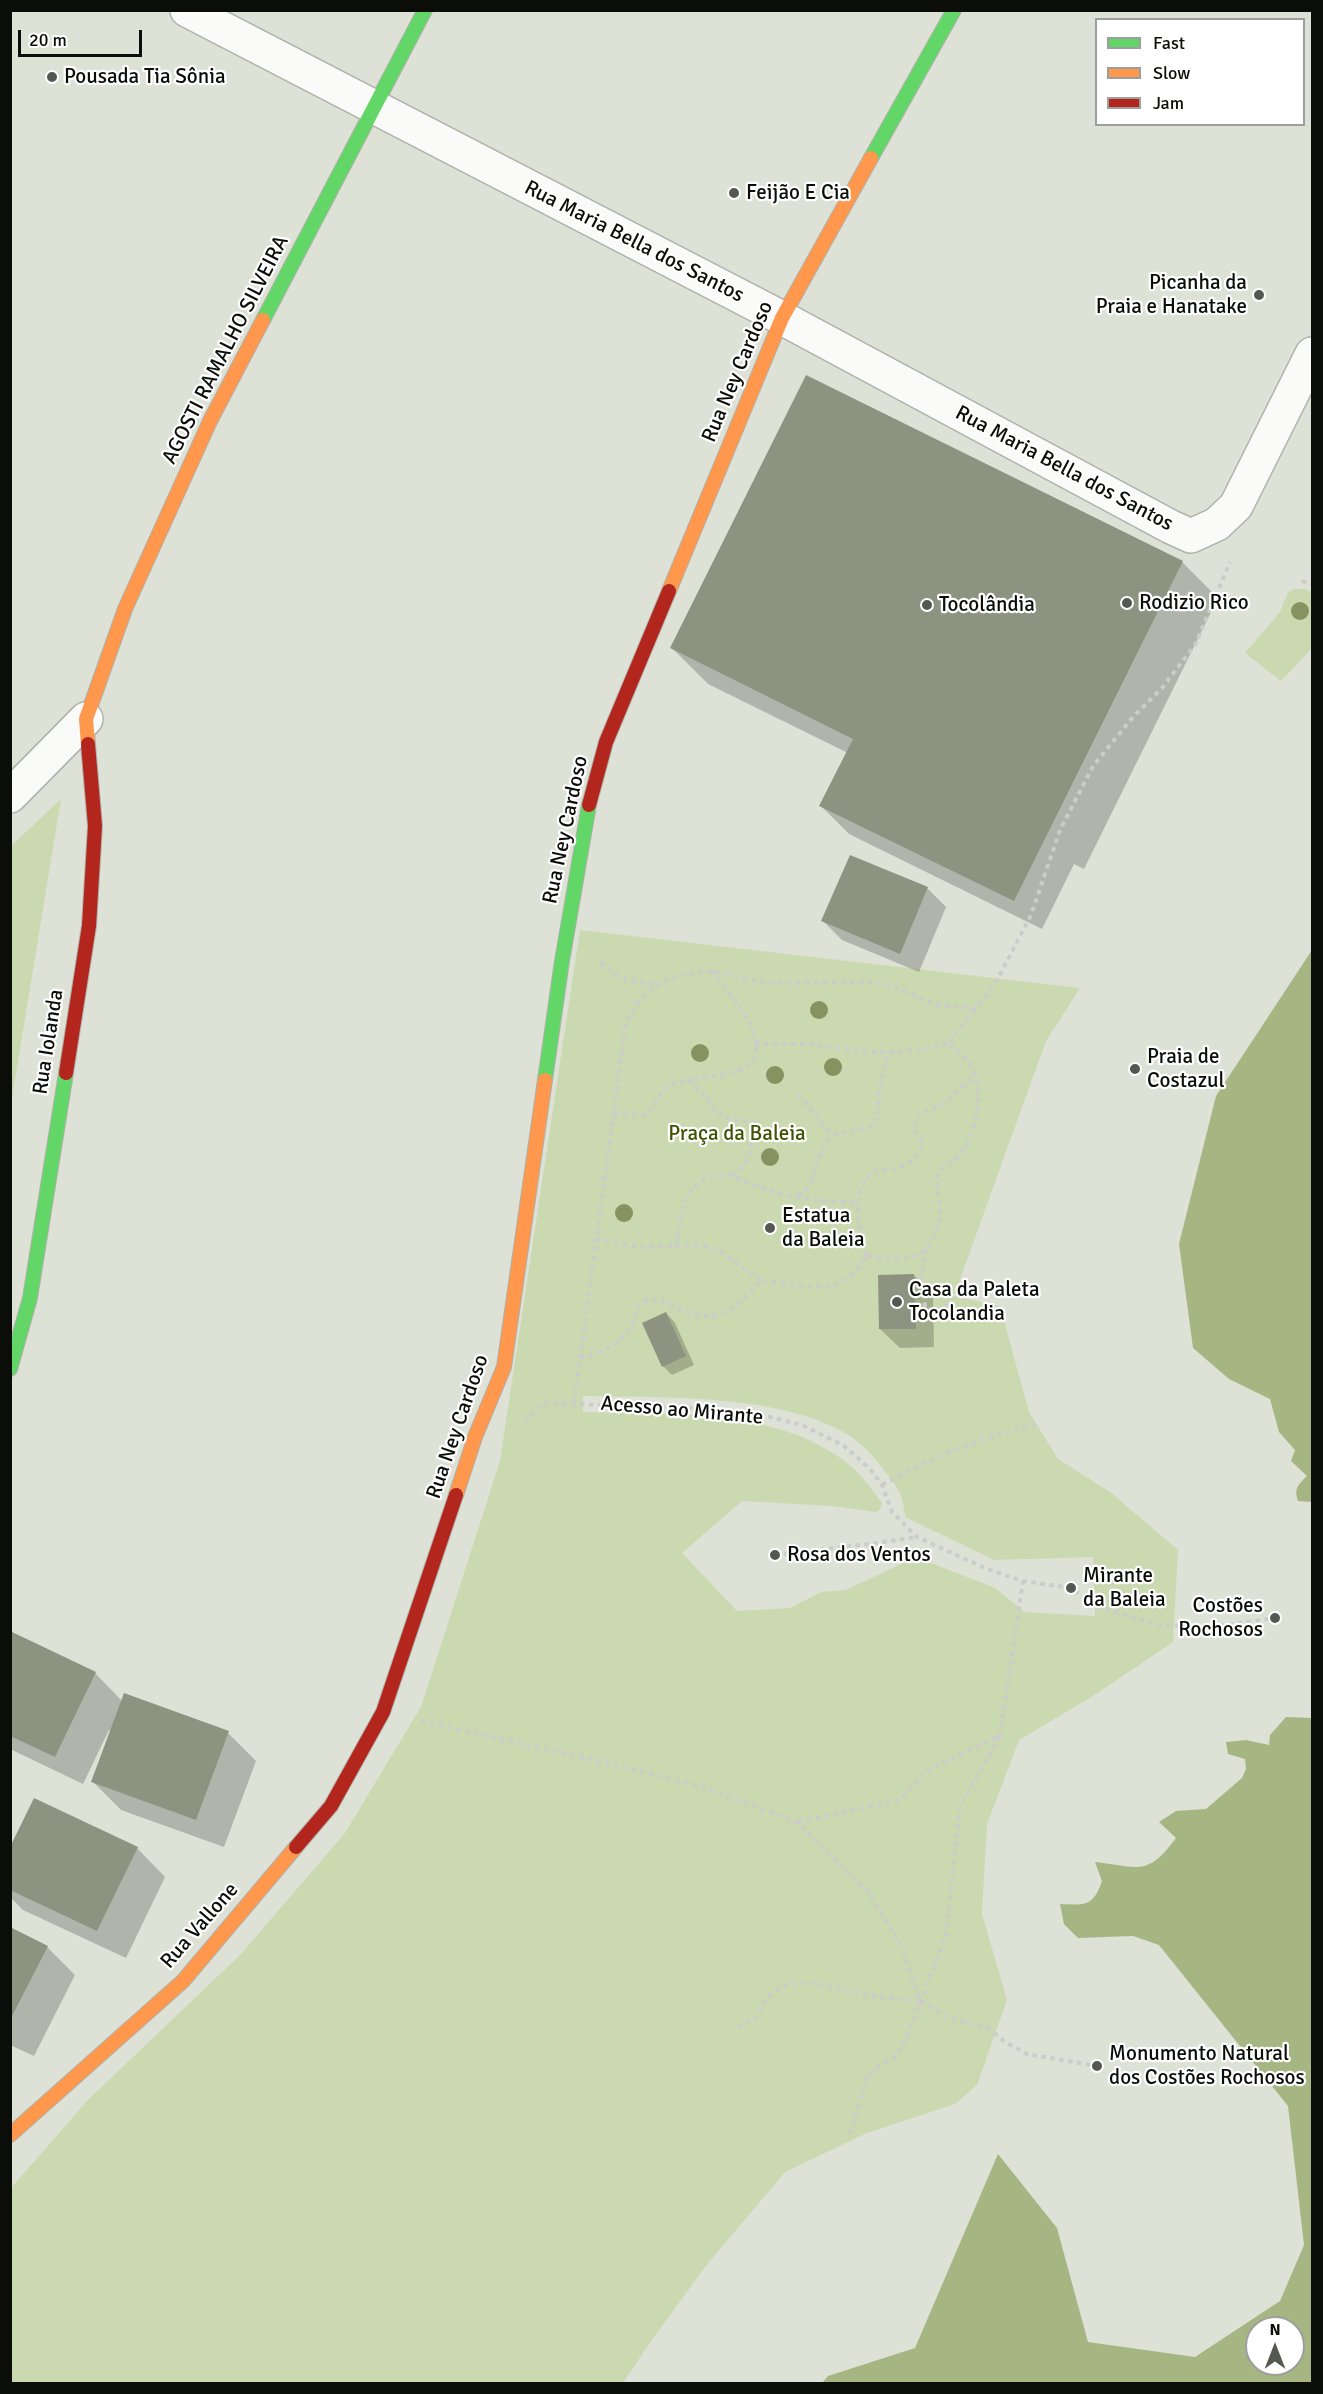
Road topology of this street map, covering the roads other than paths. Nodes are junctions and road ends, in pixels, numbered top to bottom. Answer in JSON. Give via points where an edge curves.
{"nodes":[{"id":1,"x":187,"y":10,"type":"edge"},
{"id":2,"x":426,"y":10,"type":"edge"},
{"id":3,"x":954,"y":10,"type":"edge"},
{"id":4,"x":375,"y":107,"type":"junction"},
{"id":5,"x":782,"y":318,"type":"junction"},
{"id":6,"x":1312,"y":354,"type":"edge"},
{"id":7,"x":86,"y":718,"type":"junction"},
{"id":8,"x":10,"y":796,"type":"edge"},
{"id":9,"x":10,"y":1369,"type":"edge"},
{"id":10,"x":383,"y":1712,"type":"joint"},
{"id":11,"x":10,"y":2134,"type":"edge"}],
"edges":[{"from":1,"to":4,"type":"street","name":"Rua Maria Bella dos Santos"},
{"from":2,"to":4,"type":"street","name":"AGOSTI RAMALHO SILVEIRA"},
{"from":3,"to":5,"type":"street","name":"Rua Ney Cardoso"},
{"from":4,"to":5,"type":"street","name":"Rua Maria Bella dos Santos"},
{"from":4,"to":7,"type":"street","name":"AGOSTI RAMALHO SILVEIRA","via":[[210,421],[125,609]]},
{"from":5,"to":6,"type":"street","name":"Rua Maria Bella dos Santos","via":[[1191,536],[1217,524],[1236,506]]},
{"from":5,"to":10,"type":"street","name":"Rua Ney Cardoso","via":[[606,742],[587,814],[569,924],[504,1367],[475,1437]]},
{"from":7,"to":8,"type":"street"},
{"from":7,"to":9,"type":"street","name":"Rua Iolanda","via":[[95,826],[89,926],[30,1298]]},
{"from":10,"to":11,"type":"street","name":"Rua Vallone","via":[[331,1806],[183,1981]]}]}
